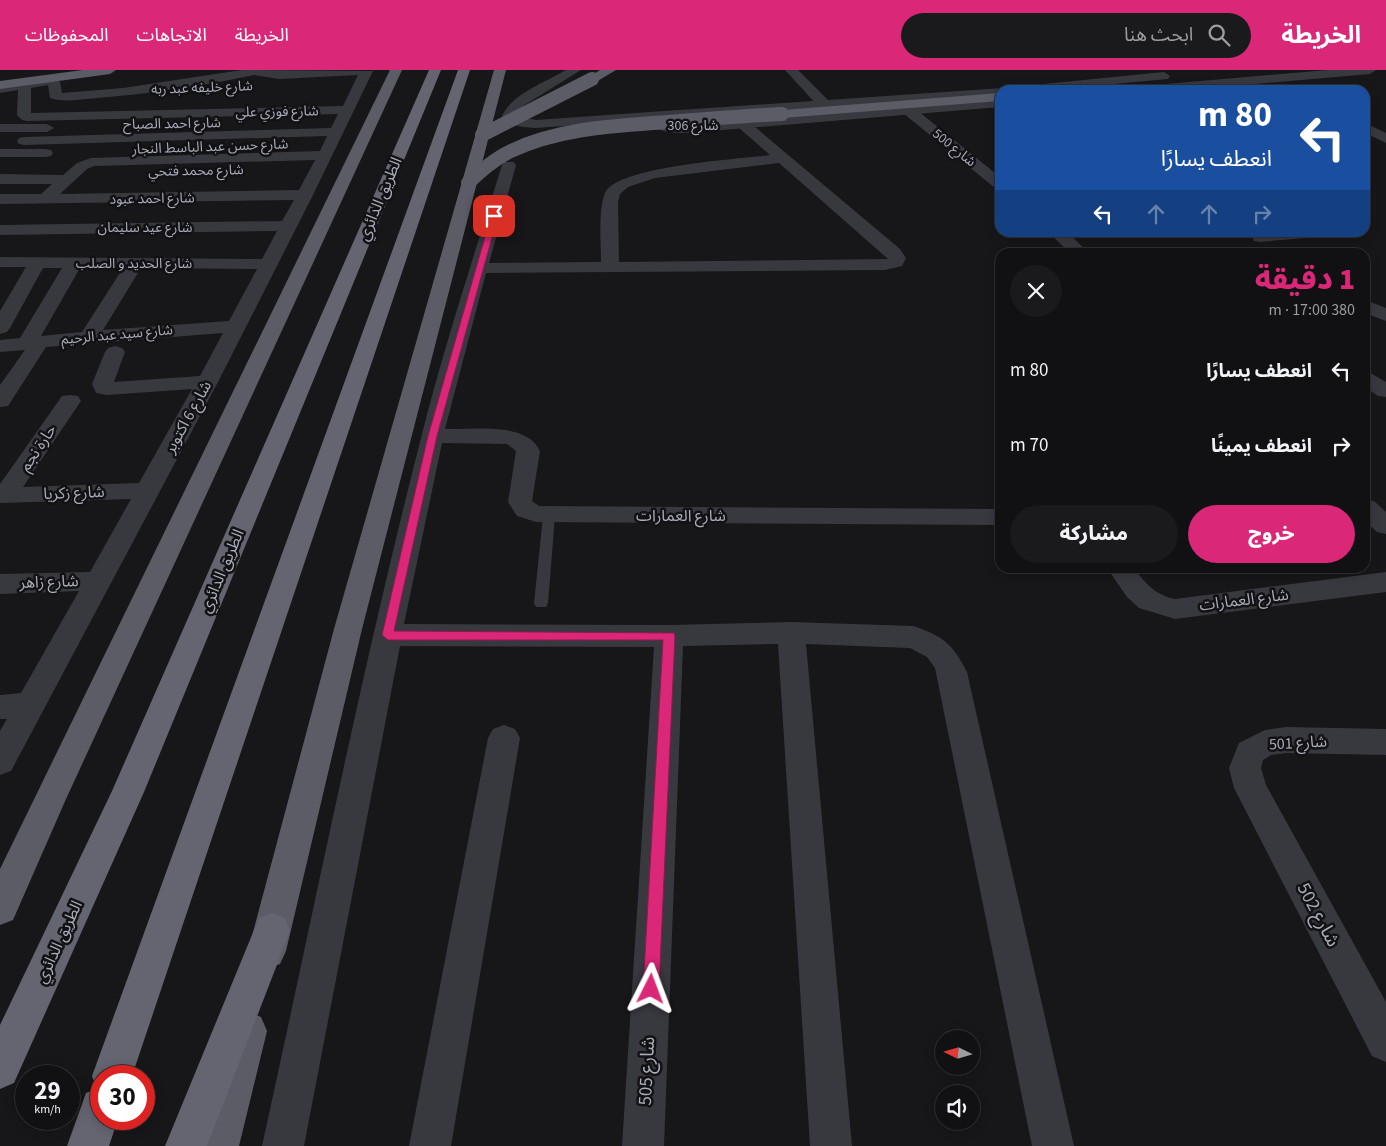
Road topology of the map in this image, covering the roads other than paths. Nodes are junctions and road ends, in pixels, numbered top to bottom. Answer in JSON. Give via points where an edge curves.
{"nodes":[{"id":1,"x":18,"y":70,"type":"edge"},
{"id":2,"x":62,"y":70,"type":"edge"},
{"id":3,"x":210,"y":70,"type":"edge"},
{"id":4,"x":396,"y":70,"type":"edge"},
{"id":5,"x":435,"y":70,"type":"edge"},
{"id":6,"x":464,"y":70,"type":"edge"},
{"id":7,"x":500,"y":70,"type":"edge"},
{"id":8,"x":575,"y":70,"type":"edge"},
{"id":9,"x":610,"y":70,"type":"edge"},
{"id":10,"x":791,"y":70,"type":"edge"},
{"id":11,"x":1230,"y":70,"type":"edge"},
{"id":12,"x":1370,"y":70,"type":"edge"},
{"id":13,"x":114,"y":72,"type":"edge"},
{"id":14,"x":272,"y":72,"type":"edge"},
{"id":15,"x":0,"y":73,"type":"edge"},
{"id":16,"x":187,"y":75,"type":"dead end"},
{"id":17,"x":1310,"y":75,"type":"junction"},
{"id":18,"x":0,"y":77,"type":"edge"},
{"id":19,"x":1251,"y":80,"type":"junction"},
{"id":20,"x":54,"y":82,"type":"junction"},
{"id":21,"x":0,"y":85,"type":"edge"},
{"id":22,"x":1064,"y":85,"type":"edge"},
{"id":23,"x":1200,"y":85,"type":"edge"},
{"id":24,"x":1280,"y":85,"type":"edge"},
{"id":25,"x":1305,"y":85,"type":"edge"},
{"id":26,"x":25,"y":86,"type":"junction"},
{"id":27,"x":275,"y":86,"type":"dead end"},
{"id":28,"x":0,"y":89,"type":"edge"},
{"id":29,"x":995,"y":90,"type":"edge"},
{"id":30,"x":995,"y":98,"type":"edge"},
{"id":31,"x":55,"y":102,"type":"junction"},
{"id":32,"x":995,"y":102,"type":"edge"},
{"id":33,"x":822,"y":103,"type":"junction"},
{"id":34,"x":908,"y":110,"type":"junction"},
{"id":35,"x":650,"y":116,"type":"junction"},
{"id":36,"x":1370,"y":120,"type":"edge"},
{"id":37,"x":744,"y":125,"type":"junction"},
{"id":38,"x":0,"y":128,"type":"edge"},
{"id":39,"x":1386,"y":128,"type":"edge"},
{"id":40,"x":1370,"y":130,"type":"edge"},
{"id":41,"x":482,"y":135,"type":"junction"},
{"id":42,"x":1386,"y":138,"type":"edge"},
{"id":43,"x":0,"y":140,"type":"edge"},
{"id":44,"x":332,"y":140,"type":"edge"},
{"id":45,"x":0,"y":153,"type":"edge"},
{"id":46,"x":782,"y":158,"type":"junction"},
{"id":47,"x":509,"y":165,"type":"dead end"},
{"id":48,"x":0,"y":166,"type":"edge"},
{"id":49,"x":74,"y":172,"type":"junction"},
{"id":50,"x":0,"y":179,"type":"edge"},
{"id":51,"x":995,"y":181,"type":"edge"},
{"id":52,"x":468,"y":183,"type":"junction"},
{"id":53,"x":0,"y":199,"type":"edge"},
{"id":54,"x":45,"y":199,"type":"junction"},
{"id":55,"x":0,"y":213,"type":"edge"},
{"id":56,"x":0,"y":230,"type":"edge"},
{"id":57,"x":1062,"y":237,"type":"edge"},
{"id":58,"x":1260,"y":237,"type":"edge"},
{"id":59,"x":0,"y":246,"type":"edge"},
{"id":60,"x":1075,"y":248,"type":"edge"},
{"id":61,"x":1276,"y":248,"type":"edge"},
{"id":62,"x":0,"y":262,"type":"edge"},
{"id":63,"x":37,"y":263,"type":"junction"},
{"id":64,"x":73,"y":264,"type":"junction"},
{"id":65,"x":134,"y":264,"type":"junction"},
{"id":66,"x":269,"y":264,"type":"junction"},
{"id":67,"x":480,"y":268,"type":"junction"},
{"id":68,"x":610,"y":268,"type":"junction"},
{"id":69,"x":1370,"y":308,"type":"edge"},
{"id":70,"x":1386,"y":316,"type":"edge"},
{"id":71,"x":235,"y":326,"type":"junction"},
{"id":72,"x":0,"y":328,"type":"edge"},
{"id":73,"x":89,"y":337,"type":"junction"},
{"id":74,"x":33,"y":342,"type":"junction"},
{"id":75,"x":0,"y":346,"type":"edge"},
{"id":76,"x":115,"y":352,"type":"dead end"},
{"id":77,"x":1370,"y":381,"type":"edge"},
{"id":78,"x":207,"y":382,"type":"junction"},
{"id":79,"x":1386,"y":391,"type":"edge"},
{"id":80,"x":0,"y":401,"type":"edge"},
{"id":81,"x":70,"y":401,"type":"dead end"},
{"id":82,"x":432,"y":436,"type":"junction"},
{"id":83,"x":148,"y":491,"type":"junction"},
{"id":84,"x":3,"y":495,"type":"edge"},
{"id":85,"x":1370,"y":512,"type":"edge"},
{"id":86,"x":550,"y":516,"type":"junction"},
{"id":87,"x":995,"y":517,"type":"edge"},
{"id":88,"x":1386,"y":526,"type":"edge"},
{"id":89,"x":1123,"y":573,"type":"edge"},
{"id":90,"x":98,"y":581,"type":"junction"},
{"id":91,"x":1386,"y":582,"type":"edge"},
{"id":92,"x":0,"y":584,"type":"edge"},
{"id":93,"x":541,"y":602,"type":"dead end"},
{"id":94,"x":791,"y":633,"type":"junction"},
{"id":95,"x":388,"y":635,"type":"junction"},
{"id":96,"x":670,"y":636,"type":"junction"},
{"id":97,"x":31,"y":705,"type":"junction"},
{"id":98,"x":0,"y":707,"type":"edge"},
{"id":99,"x":504,"y":738,"type":"dead end"},
{"id":100,"x":1386,"y":742,"type":"edge"},
{"id":101,"x":0,"y":761,"type":"edge"},
{"id":102,"x":1250,"y":788,"type":"joint"},
{"id":103,"x":0,"y":908,"type":"edge"},
{"id":104,"x":272,"y":931,"type":"junction"},
{"id":105,"x":1386,"y":1042,"type":"edge"},
{"id":106,"x":116,"y":1065,"type":"edge"},
{"id":107,"x":0,"y":1069,"type":"edge"},
{"id":108,"x":93,"y":1130,"type":"edge"},
{"id":109,"x":88,"y":1146,"type":"edge"},
{"id":110,"x":186,"y":1146,"type":"edge"},
{"id":111,"x":218,"y":1146,"type":"edge"},
{"id":112,"x":283,"y":1146,"type":"edge"},
{"id":113,"x":430,"y":1146,"type":"edge"},
{"id":114,"x":643,"y":1146,"type":"edge"},
{"id":115,"x":830,"y":1146,"type":"edge"},
{"id":116,"x":1053,"y":1146,"type":"edge"}],
"edges":[{"from":1,"to":15,"type":"highway"},
{"from":2,"to":18,"type":"highway"},
{"from":3,"to":16,"type":"street"},
{"from":4,"to":103,"type":"highway"},
{"from":5,"to":107,"type":"highway","name":"الطريق الدائري","via":[[128,792]]},
{"from":6,"to":106,"type":"highway","name":"الطريق الدائري"},
{"from":7,"to":41,"type":"highway"},
{"from":8,"to":35,"type":"street","via":[[518,103],[508,118],[536,124]]},
{"from":9,"to":41,"type":"highway","bridge":true},
{"from":10,"to":33,"type":"street"},
{"from":11,"to":22,"type":"street"},
{"from":12,"to":17,"type":"street"},
{"from":13,"to":20,"type":"street"},
{"from":13,"to":21,"type":"highway"},
{"from":14,"to":31,"type":"street","via":[[222,86],[136,96],[111,93]]},
{"from":14,"to":44,"type":"street","via":[[285,75]]},
{"from":17,"to":19,"type":"street"},
{"from":17,"to":25,"type":"street","via":[[1301,82]]},
{"from":19,"to":23,"type":"street"},
{"from":19,"to":24,"type":"street"},
{"from":20,"to":26,"type":"street"},
{"from":20,"to":31,"type":"street"},
{"from":26,"to":28,"type":"street"},
{"from":26,"to":44,"type":"street","name":"شارع فوزي علي","via":[[25,117]]},
{"from":27,"to":44,"type":"street"},
{"from":29,"to":33,"type":"street","name":"شارع 306"},
{"from":30,"to":52,"type":"highway","bridge":true,"via":[[594,128],[554,136],[517,149],[483,168]]},
{"from":31,"to":44,"type":"street","name":"شارع خليفه عبد ربه","via":[[126,107]]},
{"from":32,"to":34,"type":"street","name":"شارع 306"},
{"from":33,"to":35,"type":"street","name":"شارع 306"},
{"from":34,"to":37,"type":"street","name":"شارع 306"},
{"from":34,"to":51,"type":"street","name":"شارع 500"},
{"from":35,"to":37,"type":"street","name":"شارع 306","via":[[655,124],[674,129]]},
{"from":36,"to":39,"type":"street"},
{"from":37,"to":46,"type":"street"},
{"from":38,"to":44,"type":"street","name":"شارع احمد الصباح"},
{"from":40,"to":42,"type":"street"},
{"from":41,"to":52,"type":"highway"},
{"from":43,"to":44,"type":"street","via":[[52,142],[94,137]]},
{"from":44,"to":49,"type":"street"},
{"from":44,"to":49,"type":"street","via":[[95,162],[87,163]]},
{"from":44,"to":54,"type":"street","name":"شارع احمد عبود"},
{"from":44,"to":55,"type":"street","via":[[120,214]]},
{"from":44,"to":56,"type":"street","name":"شارع عيد سليمان"},
{"from":44,"to":59,"type":"street"},
{"from":44,"to":66,"type":"street","name":"شارع 6 اكتوبر"},
{"from":45,"to":49,"type":"street"},
{"from":46,"to":68,"type":"street","via":[[653,174],[623,184],[613,192],[610,202]]},
{"from":46,"to":68,"type":"street","via":[[894,253],[896,262],[885,265]]},
{"from":47,"to":67,"type":"street"},
{"from":48,"to":49,"type":"street"},
{"from":49,"to":50,"type":"street"},
{"from":49,"to":54,"type":"street"},
{"from":52,"to":104,"type":"highway","via":[[348,629]]},
{"from":53,"to":54,"type":"street","name":"شارع احمد عبود"},
{"from":57,"to":60,"type":"street"},
{"from":58,"to":61,"type":"street"},
{"from":62,"to":63,"type":"street","name":"شارع الحديد و الصلب"},
{"from":63,"to":64,"type":"street","name":"شارع الحديد و الصلب"},
{"from":63,"to":72,"type":"street"},
{"from":64,"to":65,"type":"street","name":"شارع الحديد و الصلب"},
{"from":64,"to":74,"type":"street"},
{"from":65,"to":66,"type":"street","name":"شارع الحديد و الصلب"},
{"from":65,"to":73,"type":"street"},
{"from":66,"to":71,"type":"street","name":"شارع 6 اكتوبر"},
{"from":67,"to":68,"type":"street"},
{"from":67,"to":82,"type":"street"},
{"from":69,"to":70,"type":"street"},
{"from":71,"to":73,"type":"street","name":"شارع سيد عبد الرحيم"},
{"from":71,"to":78,"type":"street","name":"شارع 6 اكتوبر"},
{"from":73,"to":74,"type":"street","name":"شارع سيد عبد الرحيم"},
{"from":74,"to":75,"type":"street","name":"شارع سيد عبد الرحيم"},
{"from":74,"to":80,"type":"street"},
{"from":76,"to":78,"type":"street","via":[[104,384],[107,389]]},
{"from":77,"to":79,"type":"street"},
{"from":78,"to":83,"type":"street","name":"شارع 6 اكتوبر"},
{"from":81,"to":84,"type":"street","name":"حارة نجم"},
{"from":82,"to":86,"type":"street","name":"شارع العمارات","via":[[519,440],[528,451],[520,502],[526,510]]},
{"from":82,"to":95,"type":"street"},
{"from":83,"to":84,"type":"street","name":"شارع زكريا"},
{"from":83,"to":90,"type":"street","name":"شارع 6 اكتوبر"},
{"from":85,"to":88,"type":"street"},
{"from":86,"to":87,"type":"street","name":"شارع العمارات"},
{"from":86,"to":93,"type":"lane"},
{"from":89,"to":91,"type":"street","name":"شارع العمارات","via":[[1143,598],[1164,608],[1175,609]]},
{"from":90,"to":92,"type":"street","name":"شارع زاهر"},
{"from":90,"to":97,"type":"street","name":"شارع 6 اكتوبر"},
{"from":94,"to":96,"type":"street"},
{"from":94,"to":115,"type":"street"},
{"from":94,"to":116,"type":"street","via":[[912,637],[944,655],[952,672]]},
{"from":95,"to":96,"type":"street"},
{"from":95,"to":112,"type":"street"},
{"from":96,"to":114,"type":"street","name":"شارع 505"},
{"from":97,"to":98,"type":"street"},
{"from":97,"to":101,"type":"street","name":"شارع 6 اكتوبر"},
{"from":99,"to":113,"type":"street"},
{"from":100,"to":102,"type":"street","name":"شارع 501","via":[[1265,742],[1250,752],[1245,768]]},
{"from":102,"to":105,"type":"street","name":"شارع 502"},
{"from":104,"to":110,"type":"highway"},
{"from":104,"to":111,"type":"highway"},
{"from":108,"to":109,"type":"highway"}]}
